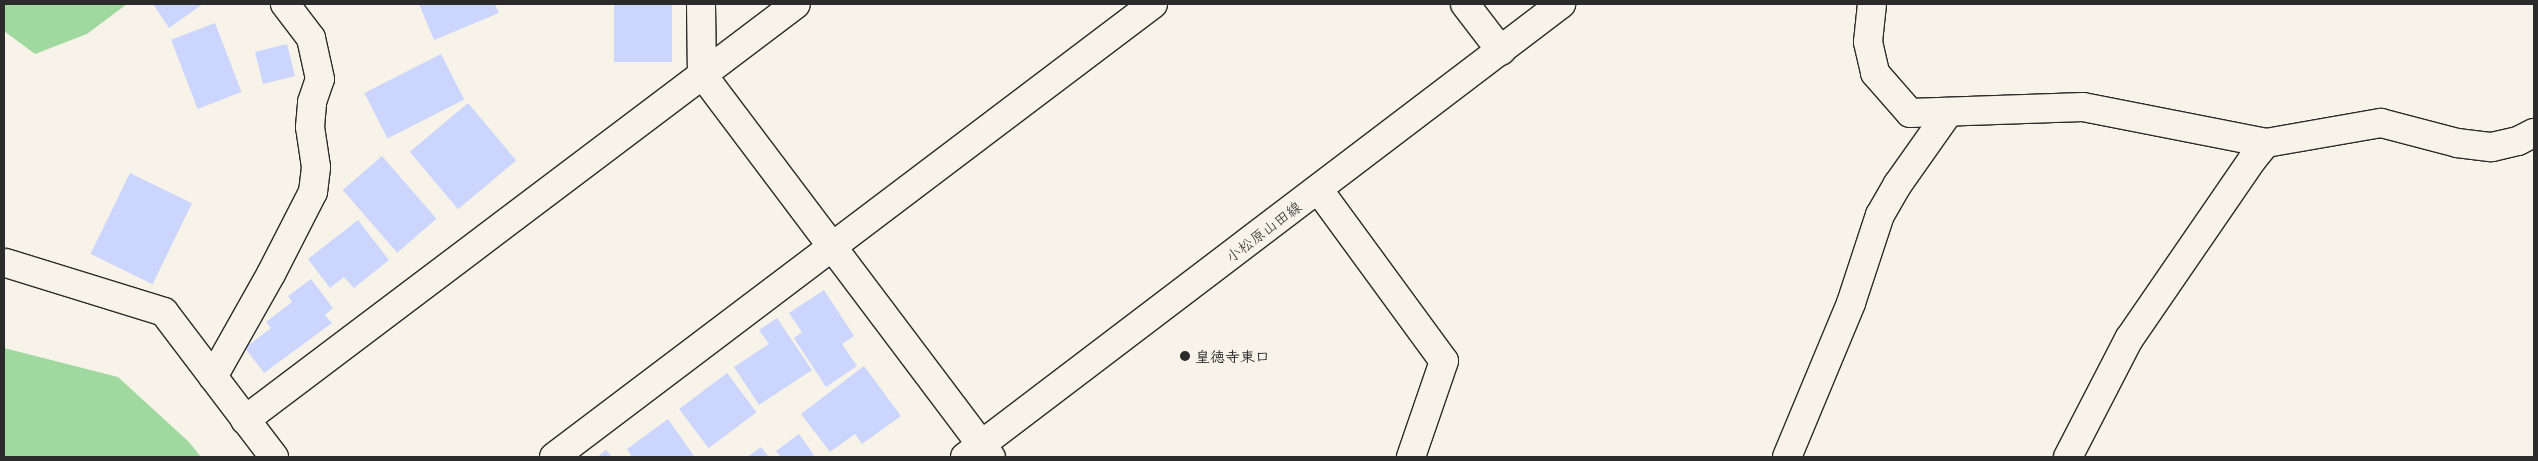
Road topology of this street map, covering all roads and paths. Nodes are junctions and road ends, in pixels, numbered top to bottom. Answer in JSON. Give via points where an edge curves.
{"nodes":[{"id":1,"x":286,"y":4,"type":"edge"},
{"id":2,"x":701,"y":4,"type":"edge"},
{"id":3,"x":796,"y":4,"type":"edge"},
{"id":4,"x":1153,"y":4,"type":"edge"},
{"id":5,"x":1465,"y":4,"type":"edge"},
{"id":6,"x":1561,"y":4,"type":"edge"},
{"id":7,"x":1872,"y":4,"type":"edge"},
{"id":8,"x":1500,"y":51,"type":"junction"},
{"id":9,"x":702,"y":74,"type":"junction"},
{"id":10,"x":1948,"y":113,"type":"junction"},
{"id":11,"x":2534,"y":133,"type":"edge"},
{"id":12,"x":2266,"y":143,"type":"junction"},
{"id":13,"x":1318,"y":189,"type":"junction"},
{"id":14,"x":832,"y":247,"type":"junction"},
{"id":15,"x":6,"y":263,"type":"dead end"},
{"id":16,"x":213,"y":377,"type":"junction"},
{"id":17,"x":245,"y":420,"type":"junction"},
{"id":18,"x":979,"y":453,"type":"edge"},
{"id":19,"x":274,"y":457,"type":"edge"},
{"id":20,"x":554,"y":457,"type":"edge"},
{"id":21,"x":1411,"y":457,"type":"edge"},
{"id":22,"x":1787,"y":457,"type":"edge"},
{"id":23,"x":2068,"y":457,"type":"edge"}],
"edges":[{"from":1,"to":16,"type":"street","via":[[311,38],[320,79],[312,102],[310,127],[316,168],[313,192]]},
{"from":2,"to":9,"type":"street"},
{"from":3,"to":9,"type":"street"},
{"from":4,"to":14,"type":"street"},
{"from":5,"to":8,"type":"street"},
{"from":6,"to":8,"type":"street","name":"小松原山田線"},
{"from":7,"to":10,"type":"street","via":[[1868,42],[1875,73],[1910,113]]},
{"from":8,"to":13,"type":"street","name":"小松原山田線"},
{"from":9,"to":14,"type":"street"},
{"from":9,"to":17,"type":"street"},
{"from":10,"to":12,"type":"street","via":[[2083,107]]},
{"from":10,"to":22,"type":"street","via":[[1880,215],[1851,303]]},
{"from":11,"to":12,"type":"street","via":[[2518,141],[2492,147],[2457,143],[2381,123]]},
{"from":12,"to":23,"type":"street","via":[[2130,339]]},
{"from":13,"to":18,"type":"street","name":"小松原山田線"},
{"from":13,"to":21,"type":"street","via":[[1444,361]]},
{"from":14,"to":18,"type":"street"},
{"from":14,"to":20,"type":"street"},
{"from":15,"to":16,"type":"street","via":[[164,312]]},
{"from":16,"to":17,"type":"street"},
{"from":17,"to":19,"type":"street"}]}
